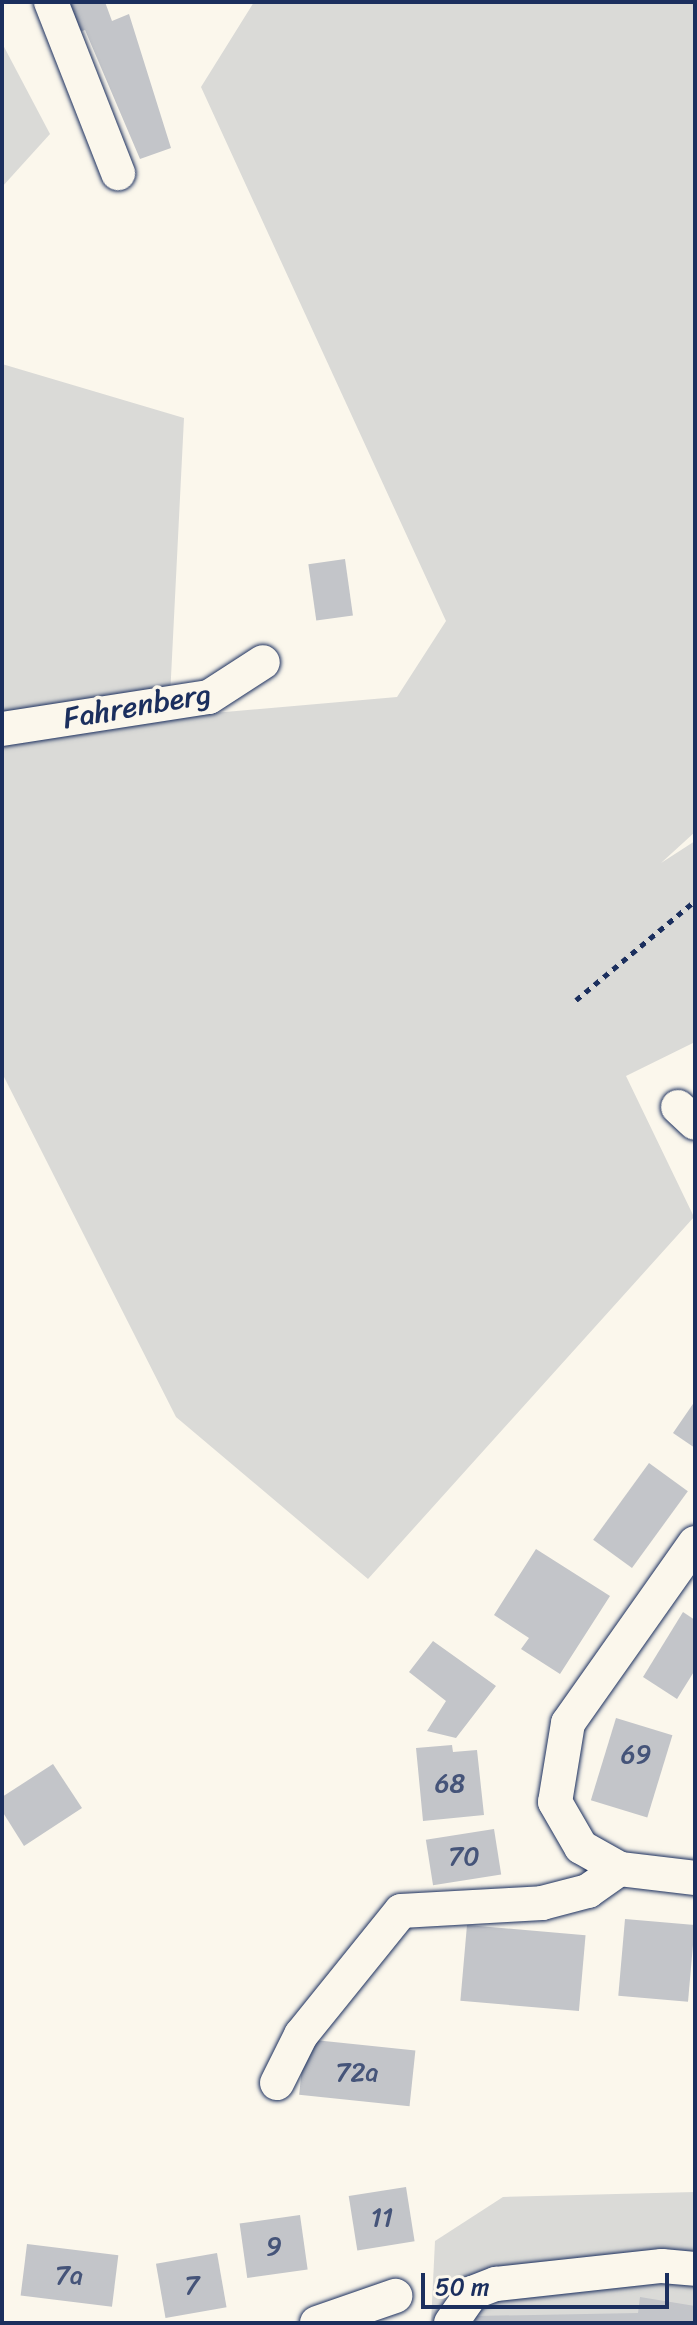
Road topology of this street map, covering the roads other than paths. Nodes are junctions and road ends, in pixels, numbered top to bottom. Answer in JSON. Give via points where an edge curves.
{"nodes":[{"id":1,"x":51,"y":2,"type":"edge"},
{"id":2,"x":118,"y":173,"type":"dead end"},
{"id":3,"x":263,"y":662,"type":"dead end"},
{"id":4,"x":2,"y":729,"type":"edge"},
{"id":5,"x":695,"y":1543,"type":"edge"},
{"id":6,"x":620,"y":1869,"type":"junction"},
{"id":7,"x":695,"y":1878,"type":"edge"},
{"id":8,"x":277,"y":2083,"type":"dead end"},
{"id":9,"x":695,"y":2269,"type":"edge"},
{"id":10,"x":395,"y":2296,"type":"dead end"},
{"id":11,"x":317,"y":2323,"type":"edge"},
{"id":12,"x":451,"y":2323,"type":"edge"}],
"edges":[{"from":1,"to":2,"type":"street"},
{"from":3,"to":4,"type":"street","name":"Fahrenberg","via":[[209,697]]},
{"from":5,"to":6,"type":"street","via":[[568,1723],[556,1773],[555,1802],[565,1826],[581,1847]]},
{"from":6,"to":7,"type":"street"},
{"from":6,"to":8,"type":"street","via":[[588,1891],[542,1903],[401,1911],[301,2035]]},
{"from":9,"to":12,"type":"street","via":[[662,2266],[496,2284],[472,2293]]},
{"from":10,"to":11,"type":"street"}]}
